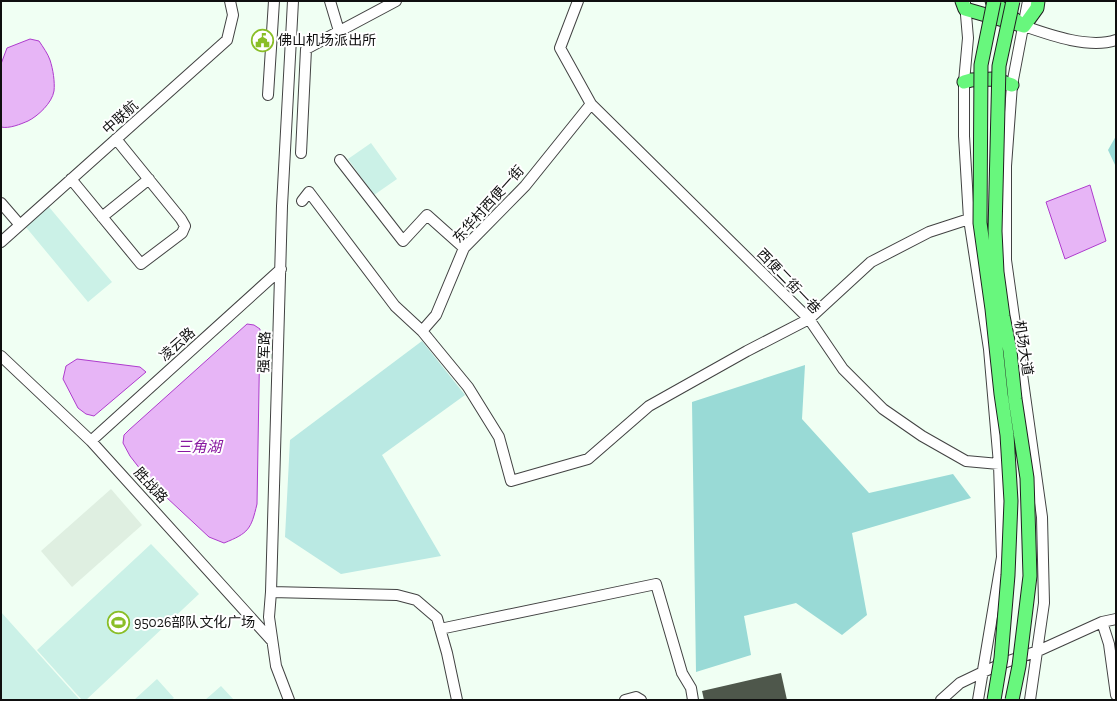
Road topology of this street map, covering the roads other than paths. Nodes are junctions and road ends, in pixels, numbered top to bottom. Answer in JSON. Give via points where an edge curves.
{"nodes":[{"id":1,"x":230,"y":1,"type":"edge"},
{"id":2,"x":274,"y":1,"type":"edge"},
{"id":3,"x":294,"y":1,"type":"edge"},
{"id":4,"x":330,"y":1,"type":"edge"},
{"id":5,"x":396,"y":1,"type":"edge"},
{"id":6,"x":578,"y":1,"type":"edge"},
{"id":7,"x":993,"y":1,"type":"edge"},
{"id":8,"x":1013,"y":1,"type":"edge"},
{"id":9,"x":1028,"y":1,"type":"edge"},
{"id":10,"x":1038,"y":1,"type":"edge"},
{"id":11,"x":964,"y":4,"type":"edge"},
{"id":12,"x":1024,"y":26,"type":"junction"},
{"id":13,"x":339,"y":31,"type":"junction"},
{"id":14,"x":1116,"y":40,"type":"edge"},
{"id":15,"x":964,"y":82,"type":"junction"},
{"id":16,"x":1012,"y":85,"type":"junction"},
{"id":17,"x":268,"y":95,"type":"dead end"},
{"id":18,"x":591,"y":104,"type":"junction"},
{"id":19,"x":116,"y":139,"type":"junction"},
{"id":20,"x":301,"y":153,"type":"dead end"},
{"id":21,"x":340,"y":160,"type":"dead end"},
{"id":22,"x":149,"y":179,"type":"junction"},
{"id":23,"x":71,"y":180,"type":"junction"},
{"id":24,"x":302,"y":201,"type":"dead end"},
{"id":25,"x":1,"y":204,"type":"edge"},
{"id":26,"x":102,"y":217,"type":"junction"},
{"id":27,"x":969,"y":219,"type":"junction"},
{"id":28,"x":20,"y":225,"type":"junction"},
{"id":29,"x":1,"y":242,"type":"edge"},
{"id":30,"x":464,"y":248,"type":"junction"},
{"id":31,"x":281,"y":269,"type":"junction"},
{"id":32,"x":809,"y":319,"type":"junction"},
{"id":33,"x":422,"y":331,"type":"junction"},
{"id":34,"x":1,"y":356,"type":"edge"},
{"id":35,"x":91,"y":441,"type":"junction"},
{"id":36,"x":999,"y":464,"type":"junction"},
{"id":37,"x":271,"y":592,"type":"junction"},
{"id":38,"x":1116,"y":619,"type":"edge"},
{"id":39,"x":1102,"y":622,"type":"junction"},
{"id":40,"x":440,"y":630,"type":"junction"},
{"id":41,"x":272,"y":641,"type":"junction"},
{"id":42,"x":1038,"y":651,"type":"junction"},
{"id":43,"x":983,"y":672,"type":"junction"},
{"id":44,"x":1116,"y":695,"type":"edge"},
{"id":45,"x":289,"y":700,"type":"edge"},
{"id":46,"x":457,"y":700,"type":"edge"},
{"id":47,"x":625,"y":700,"type":"edge"},
{"id":48,"x":641,"y":700,"type":"edge"},
{"id":49,"x":693,"y":700,"type":"edge"},
{"id":50,"x":941,"y":700,"type":"edge"},
{"id":51,"x":978,"y":700,"type":"edge"},
{"id":52,"x":994,"y":700,"type":"edge"},
{"id":53,"x":1012,"y":700,"type":"edge"},
{"id":54,"x":1030,"y":700,"type":"edge"}],
"edges":[{"from":1,"to":19,"type":"street","name":"中联航","via":[[233,15],[227,40]]},
{"from":2,"to":17,"type":"street"},
{"from":3,"to":31,"type":"street","name":"强军路","via":[[282,206]]},
{"from":4,"to":13,"type":"street"},
{"from":5,"to":13,"type":"street"},
{"from":6,"to":18,"type":"street","name":"西便二街一巷","via":[[560,48]]},
{"from":7,"to":12,"type":"main road"},
{"from":7,"to":52,"type":"main road","name":"机场大道","bridge":true,"via":[[981,65],[980,224],[1007,435],[1011,501],[1001,658]]},
{"from":8,"to":53,"type":"main road","name":"机场大道","bridge":true,"via":[[999,66],[995,223],[997,272],[1027,478],[1030,576],[1019,666]]},
{"from":9,"to":12,"type":"street"},
{"from":10,"to":12,"type":"main road","via":[[1037,8]]},
{"from":11,"to":12,"type":"main road"},
{"from":11,"to":15,"type":"street","via":[[968,38]]},
{"from":12,"to":14,"type":"street","via":[[1056,37],[1086,42],[1107,43]]},
{"from":12,"to":16,"type":"street"},
{"from":13,"to":20,"type":"street","via":[[306,49]]},
{"from":15,"to":16,"type":"main road","via":[[993,78]]},
{"from":15,"to":27,"type":"street"},
{"from":16,"to":42,"type":"street","via":[[1006,166],[1006,260],[1042,517],[1044,603]]},
{"from":18,"to":30,"type":"street","name":"东华村西便一街","via":[[525,186]]},
{"from":18,"to":32,"type":"street","name":"西便二街一巷"},
{"from":19,"to":22,"type":"street"},
{"from":19,"to":23,"type":"street","name":"中联航"},
{"from":21,"to":30,"type":"street","via":[[403,241],[426,215]]},
{"from":22,"to":26,"type":"street"},
{"from":22,"to":26,"type":"street","via":[[181,219],[184,226],[182,232],[141,264]]},
{"from":23,"to":26,"type":"street"},
{"from":23,"to":28,"type":"street","name":"中联航"},
{"from":24,"to":33,"type":"street","via":[[310,192],[395,306]]},
{"from":25,"to":28,"type":"street"},
{"from":27,"to":32,"type":"street","via":[[929,232],[871,262]]},
{"from":27,"to":36,"type":"street","via":[[989,349]]},
{"from":28,"to":29,"type":"street","name":"中联航"},
{"from":30,"to":33,"type":"street","name":"东华村西便一街","via":[[436,315]]},
{"from":31,"to":35,"type":"street","name":"凌云路"},
{"from":31,"to":37,"type":"street","name":"强军路"},
{"from":32,"to":33,"type":"street","via":[[649,406],[588,459],[511,481],[499,437],[468,387]]},
{"from":32,"to":36,"type":"street","name":"西便二街一巷","via":[[842,369],[883,409],[922,436],[966,461]]},
{"from":34,"to":35,"type":"street","name":"胜战路"},
{"from":35,"to":41,"type":"street","name":"胜战路"},
{"from":36,"to":43,"type":"street","via":[[1002,557]]},
{"from":37,"to":40,"type":"street","via":[[397,595],[416,600],[437,618]]},
{"from":37,"to":41,"type":"street","name":"强军路","via":[[269,617]]},
{"from":38,"to":39,"type":"street"},
{"from":39,"to":42,"type":"street"},
{"from":39,"to":44,"type":"street","via":[[1109,644]]},
{"from":40,"to":46,"type":"street"},
{"from":40,"to":49,"type":"street","via":[[656,584],[682,673],[691,688]]},
{"from":41,"to":45,"type":"street","name":"强军路","via":[[276,666]]},
{"from":42,"to":43,"type":"street"},
{"from":42,"to":54,"type":"street"},
{"from":43,"to":50,"type":"street","via":[[960,683]]},
{"from":43,"to":51,"type":"street"},
{"from":47,"to":48,"type":"street","via":[[636,697]]}]}
